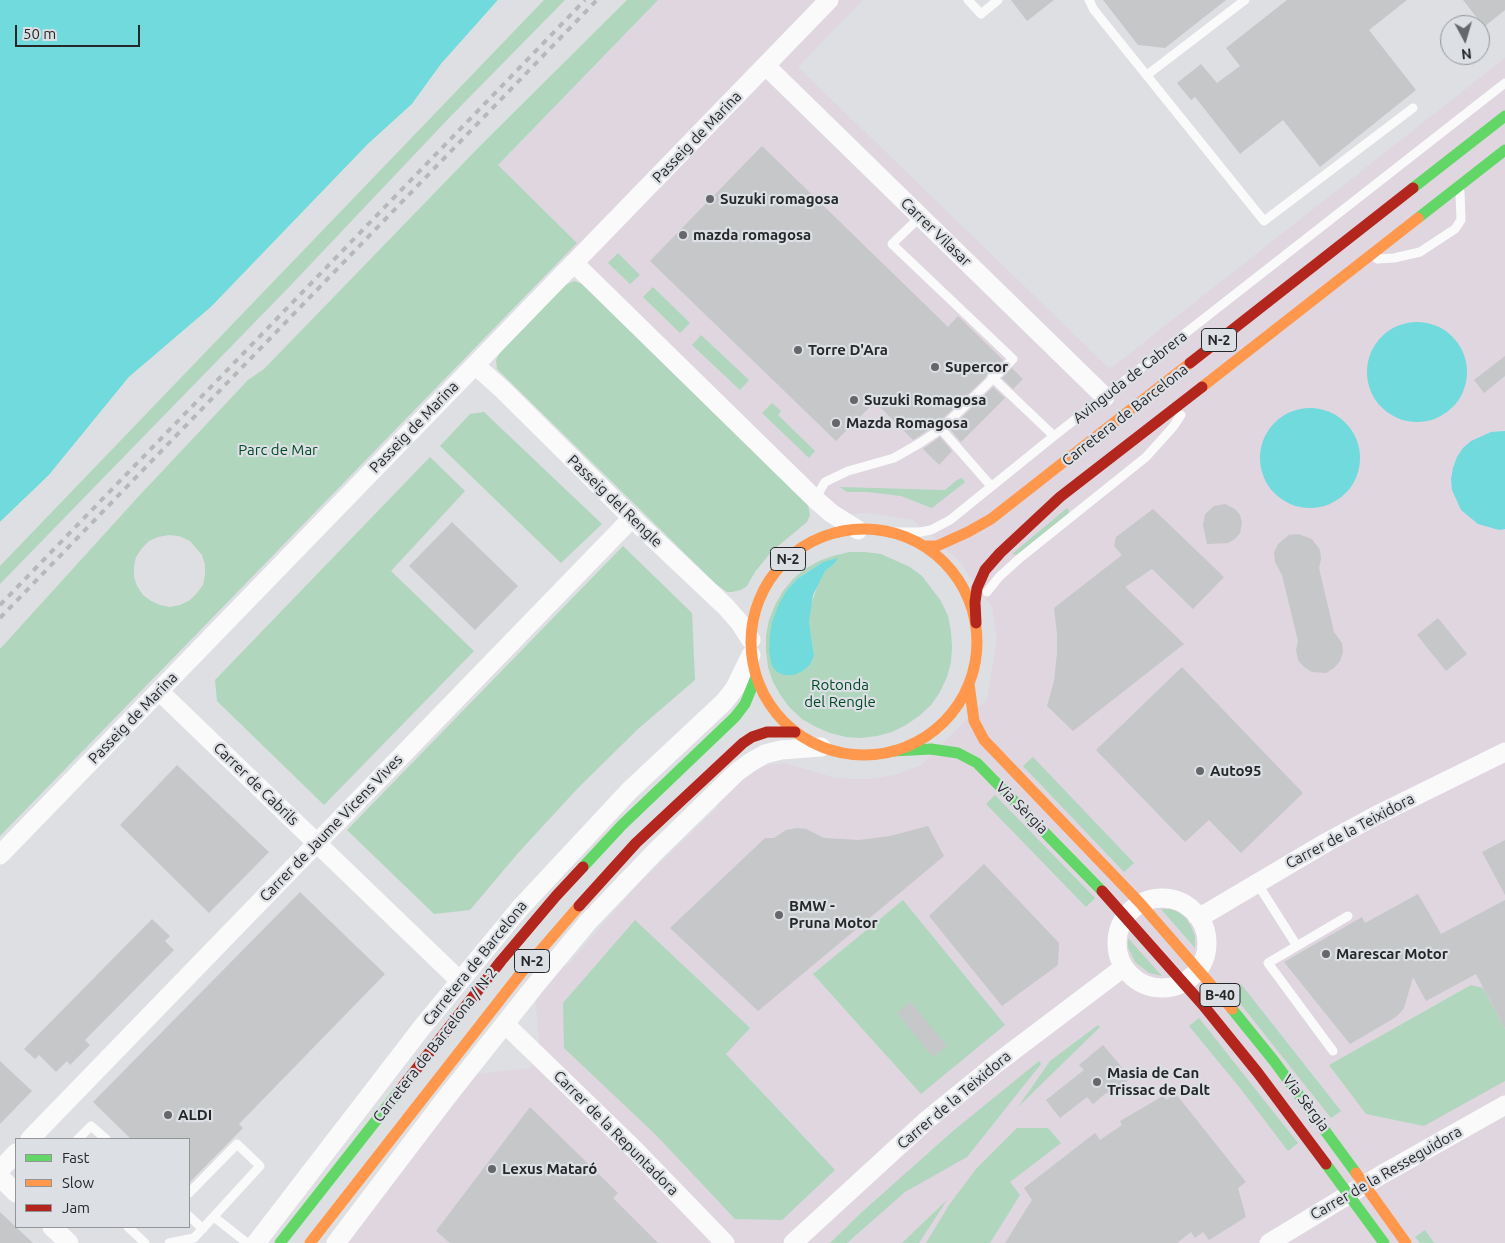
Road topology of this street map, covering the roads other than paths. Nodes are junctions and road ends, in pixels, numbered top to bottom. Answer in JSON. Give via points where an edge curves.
{"nodes":[{"id":1,"x":830,"y":0,"type":"edge"},
{"id":2,"x":968,"y":0,"type":"edge"},
{"id":3,"x":998,"y":0,"type":"edge"},
{"id":4,"x":1089,"y":0,"type":"edge"},
{"id":5,"x":1245,"y":0,"type":"edge"},
{"id":6,"x":766,"y":66,"type":"junction"},
{"id":7,"x":1147,"y":76,"type":"junction"},
{"id":8,"x":1505,"y":83,"type":"edge"},
{"id":9,"x":1413,"y":108,"type":"dead end"},
{"id":10,"x":1505,"y":116,"type":"edge"},
{"id":11,"x":1505,"y":150,"type":"edge"},
{"id":12,"x":1460,"y":185,"type":"junction"},
{"id":13,"x":920,"y":217,"type":"junction"},
{"id":14,"x":1365,"y":260,"type":"junction"},
{"id":15,"x":574,"y":263,"type":"junction"},
{"id":16,"x":475,"y":365,"type":"junction"},
{"id":17,"x":992,"y":378,"type":"junction"},
{"id":18,"x":1192,"y":394,"type":"junction"},
{"id":19,"x":1105,"y":397,"type":"junction"},
{"id":20,"x":940,"y":429,"type":"junction"},
{"id":21,"x":1054,"y":436,"type":"junction"},
{"id":22,"x":991,"y":486,"type":"junction"},
{"id":23,"x":815,"y":499,"type":"junction"},
{"id":24,"x":632,"y":518,"type":"junction"},
{"id":25,"x":858,"y":530,"type":"junction"},
{"id":26,"x":886,"y":532,"type":"junction"},
{"id":27,"x":924,"y":546,"type":"junction"},
{"id":28,"x":976,"y":623,"type":"junction"},
{"id":29,"x":751,"y":648,"type":"junction"},
{"id":30,"x":756,"y":677,"type":"junction"},
{"id":31,"x":969,"y":684,"type":"junction"},
{"id":32,"x":159,"y":692,"type":"junction"},
{"id":33,"x":795,"y":732,"type":"junction"},
{"id":34,"x":821,"y":747,"type":"junction"},
{"id":35,"x":893,"y":752,"type":"junction"},
{"id":36,"x":1505,"y":752,"type":"edge"},
{"id":37,"x":316,"y":843,"type":"junction"},
{"id":38,"x":0,"y":855,"type":"edge"},
{"id":39,"x":1257,"y":883,"type":"junction"},
{"id":40,"x":1140,"y":903,"type":"junction"},
{"id":41,"x":1125,"y":916,"type":"junction"},
{"id":42,"x":1197,"y":916,"type":"junction"},
{"id":43,"x":1348,"y":916,"type":"dead end"},
{"id":44,"x":1296,"y":946,"type":"junction"},
{"id":45,"x":1124,"y":967,"type":"junction"},
{"id":46,"x":1198,"y":969,"type":"junction"},
{"id":47,"x":460,"y":981,"type":"junction"},
{"id":48,"x":1183,"y":982,"type":"junction"},
{"id":49,"x":505,"y":1024,"type":"junction"},
{"id":50,"x":1333,"y":1051,"type":"dead end"},
{"id":51,"x":1505,"y":1105,"type":"edge"},
{"id":52,"x":31,"y":1138,"type":"edge"},
{"id":53,"x":79,"y":1138,"type":"edge"},
{"id":54,"x":105,"y":1138,"type":"edge"},
{"id":55,"x":15,"y":1155,"type":"edge"},
{"id":56,"x":0,"y":1170,"type":"edge"},
{"id":57,"x":0,"y":1177,"type":"edge"},
{"id":58,"x":1366,"y":1185,"type":"junction"},
{"id":59,"x":15,"y":1192,"type":"edge"},
{"id":60,"x":190,"y":1192,"type":"edge"},
{"id":61,"x":1349,"y":1194,"type":"junction"},
{"id":62,"x":190,"y":1217,"type":"edge"},
{"id":63,"x":214,"y":1217,"type":"junction"},
{"id":64,"x":53,"y":1228,"type":"edge"},
{"id":65,"x":129,"y":1228,"type":"edge"},
{"id":66,"x":203,"y":1229,"type":"junction"},
{"id":67,"x":69,"y":1243,"type":"edge"},
{"id":68,"x":145,"y":1243,"type":"edge"},
{"id":69,"x":169,"y":1243,"type":"edge"},
{"id":70,"x":247,"y":1243,"type":"edge"},
{"id":71,"x":256,"y":1243,"type":"edge"},
{"id":72,"x":280,"y":1243,"type":"edge"},
{"id":73,"x":310,"y":1243,"type":"edge"},
{"id":74,"x":336,"y":1243,"type":"edge"},
{"id":75,"x":725,"y":1243,"type":"edge"},
{"id":76,"x":793,"y":1243,"type":"edge"},
{"id":77,"x":1269,"y":1243,"type":"edge"},
{"id":78,"x":1384,"y":1243,"type":"edge"},
{"id":79,"x":1406,"y":1243,"type":"edge"}],
"edges":[{"from":1,"to":6,"type":"street","name":"Passeig de Marina"},
{"from":2,"to":3,"type":"lane","via":[[981,14]]},
{"from":4,"to":7,"type":"lane"},
{"from":5,"to":7,"type":"lane"},
{"from":6,"to":13,"type":"street","name":"Carrer Vilasar"},
{"from":6,"to":15,"type":"street","name":"Passeig de Marina"},
{"from":7,"to":9,"type":"lane","via":[[1264,222]]},
{"from":8,"to":19,"type":"lane","name":"Avinguda de Cabrera"},
{"from":10,"to":27,"type":"main road","name":"Carretera de Barcelona","number":"N-2","via":[[991,520],[936,546]]},
{"from":11,"to":12,"type":"main road","name":"Carretera de Barcelona","number":"N-2"},
{"from":12,"to":14,"type":"main road","name":"Carretera de Barcelona","number":"N-2"},
{"from":12,"to":14,"type":"lane","via":[[1461,220],[1455,229],[1420,252]]},
{"from":13,"to":17,"type":"lane","via":[[892,244],[1012,358]]},
{"from":13,"to":19,"type":"street","name":"Carrer Vilasar"},
{"from":14,"to":18,"type":"main road","name":"Carretera de Barcelona","number":"N-2"},
{"from":15,"to":16,"type":"street","name":"Passeig de Marina"},
{"from":15,"to":23,"type":"street"},
{"from":16,"to":24,"type":"street","name":"Passeig del Rengle"},
{"from":16,"to":32,"type":"street","name":"Passeig de Marina"},
{"from":17,"to":20,"type":"lane"},
{"from":17,"to":21,"type":"lane"},
{"from":18,"to":28,"type":"lane","via":[[1173,427],[1146,457],[999,577],[987,592]]},
{"from":18,"to":28,"type":"main road","name":"Carretera de Barcelona","number":"N-2","via":[[1060,497],[1000,553],[985,570],[977,588]]},
{"from":19,"to":21,"type":"lane","name":"Avinguda de Cabrera"},
{"from":20,"to":22,"type":"lane"},
{"from":20,"to":23,"type":"lane","via":[[894,458],[848,471],[825,482]]},
{"from":21,"to":22,"type":"lane","name":"Avinguda de Cabrera"},
{"from":22,"to":26,"type":"lane","name":"Avinguda de Cabrera","via":[[950,520],[931,530]]},
{"from":23,"to":25,"type":"street"},
{"from":24,"to":29,"type":"street","name":"Passeig del Rengle","via":[[726,607],[740,623]]},
{"from":24,"to":37,"type":"street","name":"Carrer de Jaume Vicens Vives"},
{"from":25,"to":26,"type":"main road","number":"N-2"},
{"from":25,"to":29,"type":"main road","number":"N-2","via":[[839,532],[804,546],[776,571],[761,595],[752,622]]},
{"from":26,"to":27,"type":"main road","number":"N-2"},
{"from":27,"to":28,"type":"main road","number":"N-2","via":[[945,564],[963,587]]},
{"from":28,"to":31,"type":"main road","number":"N-2","via":[[975,664]]},
{"from":29,"to":30,"type":"main road","number":"N-2"},
{"from":29,"to":47,"type":"street","name":"Carretera de Barcelona","via":[[735,688],[724,702],[593,828],[520,908]]},
{"from":30,"to":33,"type":"main road","number":"N-2","via":[[771,707]]},
{"from":30,"to":72,"type":"main road","name":"Carretera de Barcelona / N-2","number":"N-2","via":[[745,704],[735,717],[622,825],[501,961]]},
{"from":31,"to":35,"type":"main road","number":"N-2","via":[[939,727],[925,738]]},
{"from":31,"to":40,"type":"main road","name":"Via Sèrgia","number":"B-40","via":[[974,721],[984,740]]},
{"from":32,"to":37,"type":"street","name":"Carrer de Cabrils"},
{"from":32,"to":38,"type":"street","name":"Passeig de Marina"},
{"from":33,"to":34,"type":"main road","number":"N-2"},
{"from":33,"to":73,"type":"main road","name":"Carretera de Barcelona / N-2","number":"N-2","via":[[767,732],[743,743],[636,843],[521,973]]},
{"from":34,"to":35,"type":"main road","number":"N-2","via":[[845,754]]},
{"from":34,"to":49,"type":"street","via":[[765,754],[737,772],[588,922]]},
{"from":35,"to":41,"type":"main road","name":"Via Sèrgia","number":"B-40","via":[[946,750],[976,763]]},
{"from":36,"to":39,"type":"street","name":"Carrer de la Teixidora","via":[[1375,816]]},
{"from":37,"to":47,"type":"street","name":"Carrer de Cabrils"},
{"from":37,"to":52,"type":"street","name":"Carrer de Jaume Vicens Vives"},
{"from":39,"to":42,"type":"street","name":"Carrer de la Teixidora"},
{"from":39,"to":44,"type":"lane"},
{"from":40,"to":41,"type":"street"},
{"from":40,"to":42,"type":"street","via":[[1164,898],[1188,906]]},
{"from":40,"to":46,"type":"main road","name":"Via Sèrgia","number":"B-40"},
{"from":41,"to":45,"type":"street","via":[[1117,942]]},
{"from":41,"to":48,"type":"main road","name":"Via Sèrgia","number":"B-40"},
{"from":42,"to":46,"type":"street","via":[[1206,936],[1206,948]]},
{"from":43,"to":44,"type":"lane"},
{"from":44,"to":50,"type":"lane","via":[[1268,963]]},
{"from":45,"to":48,"type":"street","via":[[1144,984],[1157,987]]},
{"from":45,"to":76,"type":"street","name":"Carrer de la Teixidora","via":[[927,1120]]},
{"from":46,"to":48,"type":"street"},
{"from":46,"to":58,"type":"main road","name":"Via Sèrgia","number":"B-40","via":[[1274,1061]]},
{"from":47,"to":71,"type":"street","name":"Carretera de Barcelona"},
{"from":48,"to":61,"type":"main road","name":"Via Sèrgia","number":"B-40","via":[[1258,1073]]},
{"from":49,"to":74,"type":"street"},
{"from":49,"to":75,"type":"street","name":"Carrer de la Repuntadora"},
{"from":51,"to":58,"type":"street","name":"Carrer de la Resseguidora"},
{"from":53,"to":54,"type":"lane","via":[[91,1126]]},
{"from":55,"to":56,"type":"street"},
{"from":57,"to":59,"type":"street"},
{"from":58,"to":61,"type":"street","name":"Carrer de la Resseguidora"},
{"from":58,"to":79,"type":"main road","name":"Via Sèrgia","number":"B-40"},
{"from":60,"to":63,"type":"lane","via":[[237,1144],[260,1166]]},
{"from":61,"to":77,"type":"street","name":"Carrer de la Resseguidora"},
{"from":61,"to":78,"type":"main road","name":"Via Sèrgia","number":"B-40"},
{"from":62,"to":66,"type":"lane"},
{"from":63,"to":66,"type":"lane"},
{"from":63,"to":70,"type":"lane"},
{"from":64,"to":67,"type":"street"},
{"from":65,"to":68,"type":"lane"},
{"from":66,"to":69,"type":"lane","via":[[194,1238]]}]}
